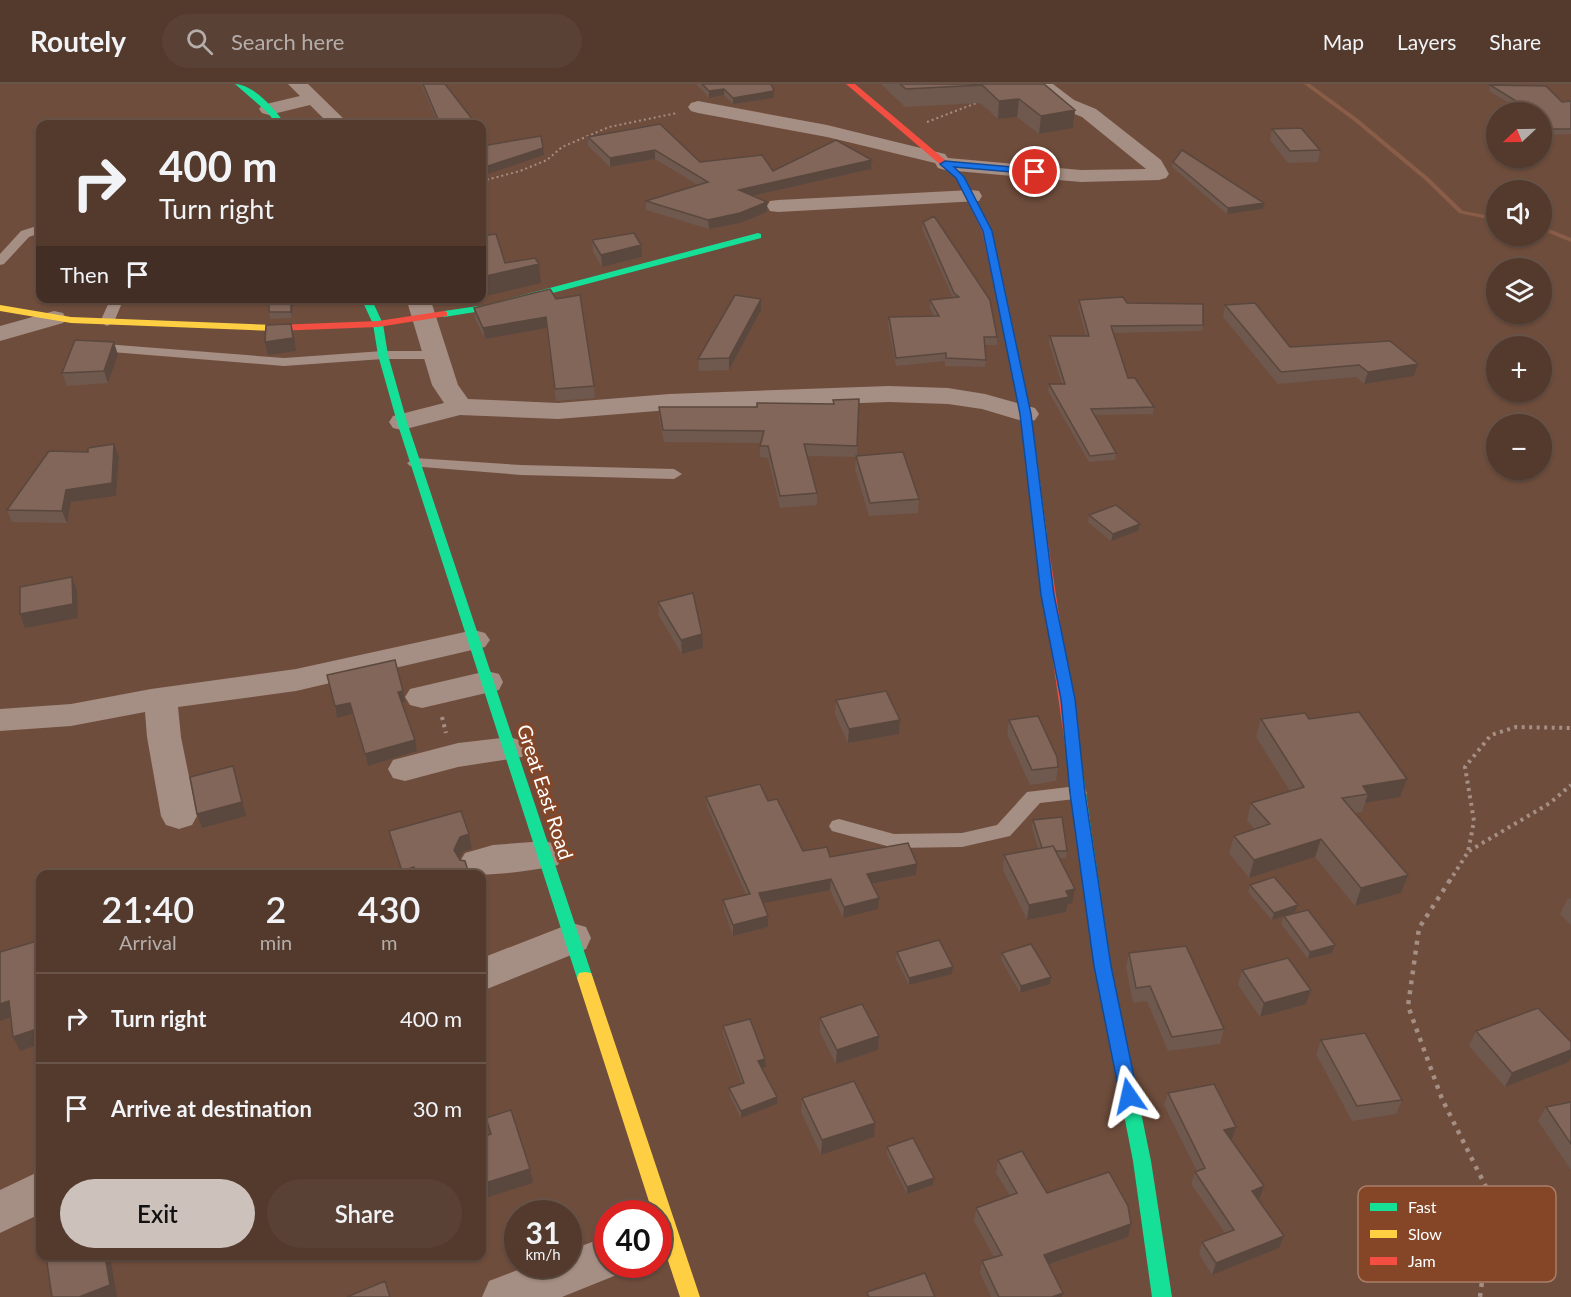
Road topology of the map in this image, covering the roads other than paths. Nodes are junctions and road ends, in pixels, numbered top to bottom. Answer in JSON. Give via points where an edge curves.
{"nodes":[{"id":1,"x":239,"y":84,"type":"edge"},
{"id":2,"x":297,"y":84,"type":"edge"},
{"id":3,"x":850,"y":84,"type":"edge"},
{"id":4,"x":1041,"y":84,"type":"edge"},
{"id":5,"x":314,"y":98,"type":"junction"},
{"id":6,"x":698,"y":107,"type":"road end"},
{"id":7,"x":275,"y":117,"type":"edge"},
{"id":8,"x":335,"y":120,"type":"edge"},
{"id":9,"x":941,"y":161,"type":"junction"},
{"id":10,"x":971,"y":196,"type":"junction"},
{"id":11,"x":778,"y":206,"type":"dead end"},
{"id":12,"x":36,"y":230,"type":"edge"},
{"id":13,"x":758,"y":236,"type":"dead end"},
{"id":14,"x":0,"y":261,"type":"edge"},
{"id":15,"x":116,"y":303,"type":"edge"},
{"id":16,"x":368,"y":303,"type":"edge"},
{"id":17,"x":0,"y":308,"type":"edge"},
{"id":18,"x":422,"y":308,"type":"edge"},
{"id":19,"x":54,"y":318,"type":"junction"},
{"id":20,"x":107,"y":322,"type":"junction"},
{"id":21,"x":378,"y":324,"type":"junction"},
{"id":22,"x":0,"y":334,"type":"edge"},
{"id":23,"x":78,"y":345,"type":"edge"},
{"id":24,"x":383,"y":355,"type":"junction"},
{"id":25,"x":437,"y":355,"type":"junction"},
{"id":26,"x":460,"y":407,"type":"junction"},
{"id":27,"x":1026,"y":414,"type":"junction"},
{"id":28,"x":402,"y":422,"type":"junction"},
{"id":29,"x":415,"y":463,"type":"junction"},
{"id":30,"x":674,"y":474,"type":"dead end"},
{"id":31,"x":474,"y":640,"type":"junction"},
{"id":32,"x":488,"y":681,"type":"junction"},
{"id":33,"x":427,"y":696,"type":"road end"},
{"id":34,"x":161,"y":699,"type":"junction"},
{"id":35,"x":0,"y":720,"type":"edge"},
{"id":36,"x":510,"y":749,"type":"junction"},
{"id":37,"x":405,"y":769,"type":"dead end"},
{"id":38,"x":1077,"y":793,"type":"junction"},
{"id":39,"x":179,"y":816,"type":"dead end"},
{"id":40,"x":839,"y":826,"type":"dead end"},
{"id":41,"x":544,"y":855,"type":"junction"},
{"id":42,"x":478,"y":863,"type":"dead end"},
{"id":43,"x":572,"y":938,"type":"junction"},
{"id":44,"x":486,"y":973,"type":"edge"},
{"id":45,"x":36,"y":1193,"type":"edge"},
{"id":46,"x":652,"y":1200,"type":"edge"},
{"id":47,"x":0,"y":1213,"type":"edge"},
{"id":48,"x":672,"y":1256,"type":"edge"},
{"id":49,"x":594,"y":1262,"type":"edge"},
{"id":50,"x":506,"y":1297,"type":"edge"},
{"id":51,"x":690,"y":1297,"type":"edge"},
{"id":52,"x":1162,"y":1297,"type":"edge"}],
"edges":[{"from":1,"to":7,"type":"main road"},
{"from":2,"to":5,"type":"street"},
{"from":3,"to":9,"type":"main road"},
{"from":4,"to":9,"type":"street","via":[[1067,104],[1089,112],[1154,164],[1159,174],[1081,176]]},
{"from":5,"to":7,"type":"street"},
{"from":5,"to":8,"type":"street"},
{"from":6,"to":9,"type":"street","via":[[827,131]]},
{"from":9,"to":10,"type":"main road","via":[[960,177]]},
{"from":10,"to":11,"type":"street"},
{"from":10,"to":27,"type":"main road","via":[[987,231]]},
{"from":12,"to":14,"type":"lane","via":[[25,234]]},
{"from":13,"to":18,"type":"main road","via":[[485,308]]},
{"from":15,"to":20,"type":"lane"},
{"from":16,"to":21,"type":"main road","name":"Great East Road"},
{"from":17,"to":19,"type":"main road"},
{"from":18,"to":21,"type":"main road"},
{"from":18,"to":25,"type":"street"},
{"from":19,"to":20,"type":"main road"},
{"from":19,"to":22,"type":"street"},
{"from":20,"to":21,"type":"main road","via":[[271,328]]},
{"from":21,"to":24,"type":"main road","name":"Great East Road"},
{"from":23,"to":24,"type":"lane","via":[[284,362]]},
{"from":24,"to":25,"type":"lane"},
{"from":24,"to":28,"type":"main road","name":"Great East Road"},
{"from":25,"to":26,"type":"street","via":[[445,385]]},
{"from":26,"to":27,"type":"street","via":[[558,411],[669,402],[889,394],[948,396]]},
{"from":26,"to":28,"type":"street"},
{"from":27,"to":38,"type":"main road","via":[[1048,595],[1068,699]]},
{"from":28,"to":29,"type":"main road","name":"Great East Road"},
{"from":29,"to":30,"type":"lane"},
{"from":29,"to":31,"type":"main road","name":"Great East Road"},
{"from":31,"to":32,"type":"main road","name":"Great East Road"},
{"from":31,"to":34,"type":"street","via":[[296,680]]},
{"from":32,"to":33,"type":"street"},
{"from":32,"to":36,"type":"main road","name":"Great East Road"},
{"from":34,"to":35,"type":"street","via":[[71,715]]},
{"from":34,"to":39,"type":"street"},
{"from":36,"to":37,"type":"street","via":[[451,757]]},
{"from":36,"to":41,"type":"main road","name":"Great East Road"},
{"from":38,"to":40,"type":"lane","via":[[1034,797],[1003,831],[962,840],[894,841]]},
{"from":38,"to":52,"type":"main road","via":[[1103,966],[1142,1161]]},
{"from":41,"to":42,"type":"street"},
{"from":41,"to":43,"type":"main road","name":"Great East Road"},
{"from":43,"to":44,"type":"street"},
{"from":43,"to":46,"type":"main road","name":"Great East Road"},
{"from":45,"to":47,"type":"street"},
{"from":48,"to":51,"type":"main road","name":"Great East Road"},
{"from":49,"to":50,"type":"street"}]}
